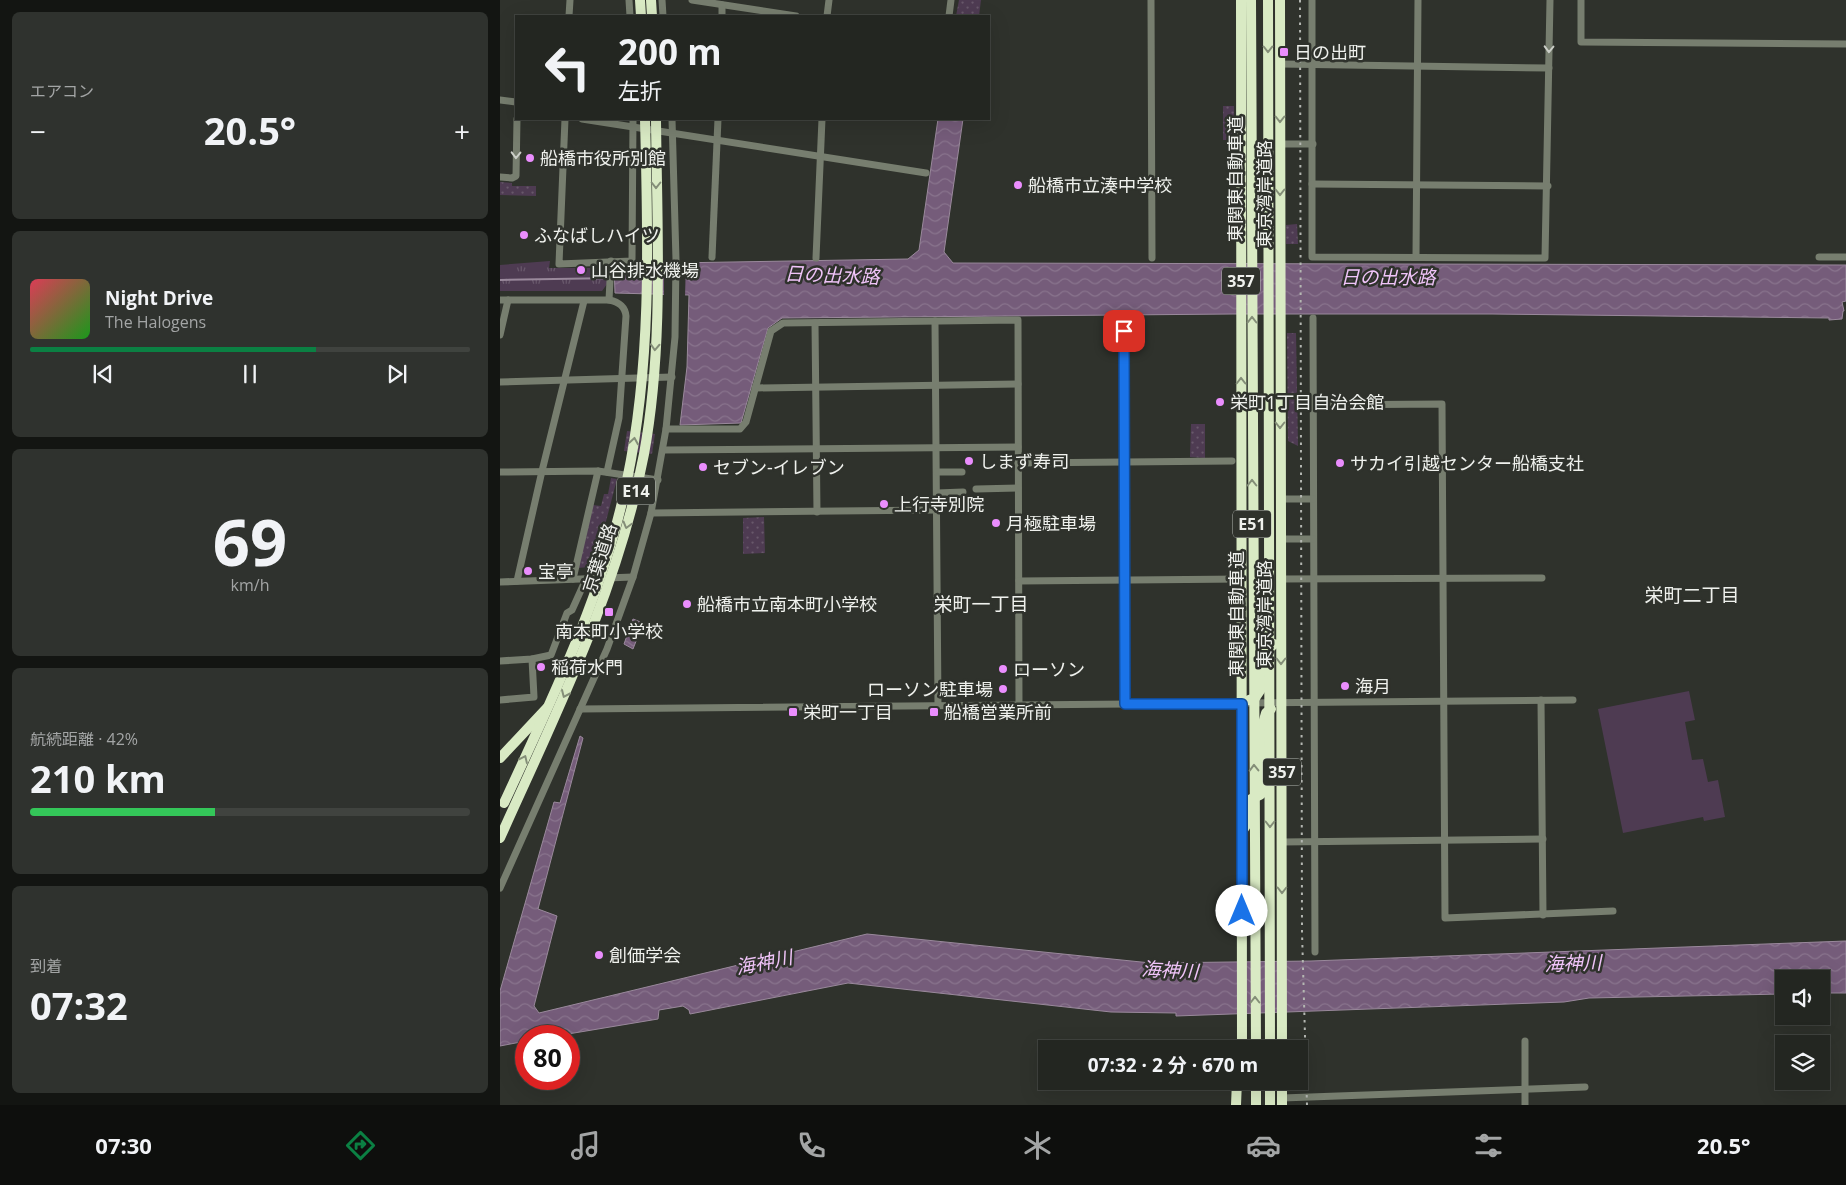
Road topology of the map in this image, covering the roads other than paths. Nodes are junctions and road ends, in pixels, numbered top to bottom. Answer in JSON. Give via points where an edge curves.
{"nodes":[{"id":1,"x":570,"y":0,"type":"edge"},
{"id":2,"x":630,"y":0,"type":"edge"},
{"id":3,"x":640,"y":0,"type":"edge"},
{"id":4,"x":651,"y":0,"type":"edge"},
{"id":5,"x":662,"y":0,"type":"edge"},
{"id":6,"x":692,"y":0,"type":"edge"},
{"id":7,"x":829,"y":0,"type":"edge"},
{"id":8,"x":951,"y":0,"type":"edge"},
{"id":9,"x":1151,"y":0,"type":"edge"},
{"id":10,"x":1241,"y":0,"type":"edge"},
{"id":11,"x":1251,"y":0,"type":"edge"},
{"id":12,"x":1268,"y":0,"type":"edge"},
{"id":13,"x":1280,"y":0,"type":"edge"},
{"id":14,"x":1312,"y":0,"type":"edge"},
{"id":15,"x":1418,"y":0,"type":"edge"},
{"id":16,"x":1550,"y":0,"type":"edge"},
{"id":17,"x":1580,"y":0,"type":"edge"},
{"id":18,"x":719,"y":3,"type":"edge"},
{"id":19,"x":569,"y":15,"type":"edge"},
{"id":20,"x":630,"y":15,"type":"edge"},
{"id":21,"x":641,"y":15,"type":"edge"},
{"id":22,"x":652,"y":15,"type":"edge"},
{"id":23,"x":663,"y":15,"type":"edge"},
{"id":24,"x":790,"y":15,"type":"edge"},
{"id":25,"x":827,"y":15,"type":"edge"},
{"id":26,"x":949,"y":15,"type":"edge"},
{"id":27,"x":1846,"y":44,"type":"edge"},
{"id":28,"x":1280,"y":64,"type":"junction"},
{"id":29,"x":1312,"y":65,"type":"junction"},
{"id":30,"x":1418,"y":66,"type":"junction"},
{"id":31,"x":1549,"y":68,"type":"junction"},
{"id":32,"x":500,"y":100,"type":"edge"},
{"id":33,"x":515,"y":102,"type":"edge"},
{"id":34,"x":517,"y":120,"type":"edge"},
{"id":35,"x":565,"y":120,"type":"edge"},
{"id":36,"x":588,"y":120,"type":"edge"},
{"id":37,"x":633,"y":120,"type":"edge"},
{"id":38,"x":644,"y":120,"type":"edge"},
{"id":39,"x":656,"y":120,"type":"edge"},
{"id":40,"x":672,"y":120,"type":"edge"},
{"id":41,"x":718,"y":120,"type":"edge"},
{"id":42,"x":822,"y":120,"type":"edge"},
{"id":43,"x":632,"y":127,"type":"junction"},
{"id":44,"x":674,"y":134,"type":"junction"},
{"id":45,"x":717,"y":140,"type":"junction"},
{"id":46,"x":1280,"y":144,"type":"junction"},
{"id":47,"x":1312,"y":144,"type":"junction"},
{"id":48,"x":820,"y":156,"type":"junction"},
{"id":49,"x":926,"y":173,"type":"dead end"},
{"id":50,"x":500,"y":178,"type":"edge"},
{"id":51,"x":1312,"y":184,"type":"junction"},
{"id":52,"x":1417,"y":186,"type":"junction"},
{"id":53,"x":1548,"y":186,"type":"junction"},
{"id":54,"x":1416,"y":256,"type":"junction"},
{"id":55,"x":712,"y":257,"type":"dead end"},
{"id":56,"x":1819,"y":257,"type":"dead end"},
{"id":57,"x":1846,"y":257,"type":"edge"},
{"id":58,"x":816,"y":258,"type":"dead end"},
{"id":59,"x":1152,"y":258,"type":"dead end"},
{"id":60,"x":611,"y":261,"type":"junction"},
{"id":61,"x":500,"y":300,"type":"edge"},
{"id":62,"x":508,"y":300,"type":"junction"},
{"id":63,"x":609,"y":300,"type":"junction"},
{"id":64,"x":584,"y":301,"type":"junction"},
{"id":65,"x":1124,"y":318,"type":"dead end"},
{"id":66,"x":1313,"y":318,"type":"dead end"},
{"id":67,"x":935,"y":321,"type":"junction"},
{"id":68,"x":815,"y":323,"type":"junction"},
{"id":69,"x":500,"y":335,"type":"edge"},
{"id":70,"x":672,"y":377,"type":"junction"},
{"id":71,"x":622,"y":378,"type":"junction"},
{"id":72,"x":565,"y":380,"type":"junction"},
{"id":73,"x":500,"y":382,"type":"edge"},
{"id":74,"x":1018,"y":384,"type":"junction"},
{"id":75,"x":936,"y":386,"type":"junction"},
{"id":76,"x":816,"y":387,"type":"junction"},
{"id":77,"x":755,"y":388,"type":"junction"},
{"id":78,"x":1313,"y":405,"type":"junction"},
{"id":79,"x":666,"y":429,"type":"junction"},
{"id":80,"x":1018,"y":447,"type":"junction"},
{"id":81,"x":937,"y":448,"type":"junction"},
{"id":82,"x":663,"y":450,"type":"junction"},
{"id":83,"x":817,"y":450,"type":"junction"},
{"id":84,"x":1125,"y":461,"type":"junction"},
{"id":85,"x":1232,"y":461,"type":"dead end"},
{"id":86,"x":1018,"y":463,"type":"junction"},
{"id":87,"x":542,"y":471,"type":"junction"},
{"id":88,"x":598,"y":471,"type":"junction"},
{"id":89,"x":500,"y":472,"type":"edge"},
{"id":90,"x":607,"y":472,"type":"junction"},
{"id":91,"x":937,"y":472,"type":"junction"},
{"id":92,"x":962,"y":472,"type":"dead end"},
{"id":93,"x":658,"y":480,"type":"junction"},
{"id":94,"x":1018,"y":488,"type":"junction"},
{"id":95,"x":976,"y":489,"type":"dead end"},
{"id":96,"x":963,"y":492,"type":"dead end"},
{"id":97,"x":937,"y":493,"type":"junction"},
{"id":98,"x":1280,"y":499,"type":"junction"},
{"id":99,"x":1313,"y":499,"type":"junction"},
{"id":100,"x":937,"y":510,"type":"junction"},
{"id":101,"x":817,"y":512,"type":"junction"},
{"id":102,"x":651,"y":513,"type":"junction"},
{"id":103,"x":1280,"y":539,"type":"junction"},
{"id":104,"x":1313,"y":539,"type":"junction"},
{"id":105,"x":633,"y":577,"type":"junction"},
{"id":106,"x":1443,"y":578,"type":"junction"},
{"id":107,"x":1542,"y":578,"type":"dead end"},
{"id":108,"x":572,"y":579,"type":"junction"},
{"id":109,"x":586,"y":579,"type":"junction"},
{"id":110,"x":1242,"y":579,"type":"junction"},
{"id":111,"x":1280,"y":579,"type":"junction"},
{"id":112,"x":1313,"y":579,"type":"junction"},
{"id":113,"x":1125,"y":580,"type":"junction"},
{"id":114,"x":517,"y":581,"type":"junction"},
{"id":115,"x":1019,"y":581,"type":"junction"},
{"id":116,"x":500,"y":582,"type":"edge"},
{"id":117,"x":1280,"y":595,"type":"junction"},
{"id":118,"x":532,"y":659,"type":"junction"},
{"id":119,"x":500,"y":661,"type":"edge"},
{"id":120,"x":500,"y":700,"type":"edge"},
{"id":121,"x":1541,"y":700,"type":"junction"},
{"id":122,"x":1573,"y":700,"type":"dead end"},
{"id":123,"x":1313,"y":702,"type":"junction"},
{"id":124,"x":1444,"y":702,"type":"junction"},
{"id":125,"x":1281,"y":703,"type":"junction"},
{"id":126,"x":1125,"y":704,"type":"junction"},
{"id":127,"x":1242,"y":704,"type":"junction"},
{"id":128,"x":1019,"y":705,"type":"junction"},
{"id":129,"x":938,"y":706,"type":"junction"},
{"id":130,"x":547,"y":708,"type":"junction"},
{"id":131,"x":580,"y":709,"type":"junction"},
{"id":132,"x":500,"y":758,"type":"edge"},
{"id":133,"x":502,"y":807,"type":"edge"},
{"id":134,"x":1242,"y":833,"type":"junction"},
{"id":135,"x":500,"y":838,"type":"edge"},
{"id":136,"x":1444,"y":839,"type":"junction"},
{"id":137,"x":1543,"y":839,"type":"junction"},
{"id":138,"x":1314,"y":841,"type":"junction"},
{"id":139,"x":1282,"y":842,"type":"junction"},
{"id":140,"x":500,"y":888,"type":"edge"},
{"id":141,"x":1613,"y":911,"type":"dead end"},
{"id":142,"x":1543,"y":915,"type":"junction"},
{"id":143,"x":1315,"y":952,"type":"dead end"},
{"id":144,"x":1242,"y":1029,"type":"junction"},
{"id":145,"x":1240,"y":1040,"type":"edge"},
{"id":146,"x":1242,"y":1040,"type":"edge"},
{"id":147,"x":1256,"y":1040,"type":"edge"},
{"id":148,"x":1270,"y":1040,"type":"edge"},
{"id":149,"x":1282,"y":1040,"type":"edge"},
{"id":150,"x":1525,"y":1041,"type":"dead end"},
{"id":151,"x":1585,"y":1087,"type":"dead end"},
{"id":152,"x":1525,"y":1089,"type":"junction"},
{"id":153,"x":1237,"y":1090,"type":"edge"},
{"id":154,"x":1242,"y":1090,"type":"edge"},
{"id":155,"x":1256,"y":1090,"type":"edge"},
{"id":156,"x":1270,"y":1090,"type":"edge"},
{"id":157,"x":1282,"y":1101,"type":"edge"},
{"id":158,"x":1236,"y":1105,"type":"edge"},
{"id":159,"x":1242,"y":1105,"type":"edge"},
{"id":160,"x":1256,"y":1105,"type":"edge"},
{"id":161,"x":1270,"y":1105,"type":"edge"},
{"id":162,"x":1525,"y":1105,"type":"edge"}],
"edges":[{"from":1,"to":19,"type":"street"},
{"from":2,"to":20,"type":"street"},
{"from":3,"to":21,"type":"highway"},
{"from":4,"to":22,"type":"highway"},
{"from":5,"to":23,"type":"street"},
{"from":6,"to":18,"type":"street"},
{"from":7,"to":25,"type":"street"},
{"from":8,"to":26,"type":"street"},
{"from":9,"to":59,"type":"street"},
{"from":110,"to":10,"type":"highway","name":"東京湾岸道路","number":"357","one_way":true},
{"from":147,"to":11,"type":"highway","name":"東関東自動車道","number":"E51","one_way":true,"bridge":true},
{"from":12,"to":148,"type":"highway","name":"東関東自動車道","number":"E51","one_way":true,"bridge":true},
{"from":13,"to":28,"type":"highway","name":"東京湾岸道路","number":"357"},
{"from":14,"to":29,"type":"street"},
{"from":15,"to":30,"type":"street"},
{"from":16,"to":31,"type":"street","one_way":true},
{"from":17,"to":27,"type":"street","via":[[1581,42]]},
{"from":18,"to":24,"type":"street"},
{"from":28,"to":29,"type":"street"},
{"from":28,"to":46,"type":"highway","name":"東京湾岸道路","number":"357","one_way":true},
{"from":29,"to":30,"type":"street"},
{"from":29,"to":47,"type":"street"},
{"from":30,"to":31,"type":"street"},
{"from":30,"to":52,"type":"street"},
{"from":31,"to":53,"type":"street"},
{"from":32,"to":33,"type":"street"},
{"from":34,"to":50,"type":"street","one_way":true,"via":[[516,176]]},
{"from":35,"to":60,"type":"street","via":[[559,264]]},
{"from":36,"to":43,"type":"street"},
{"from":37,"to":43,"type":"street"},
{"from":130,"to":38,"type":"highway","name":"京葉道路","number":"E14","one_way":true,"bridge":true,"via":[[602,571],[618,519],[633,449],[647,309]]},
{"from":39,"to":135,"type":"highway","name":"京葉道路","number":"E14","one_way":true,"bridge":true,"via":[[656,318],[650,414],[636,489],[594,626]]},
{"from":40,"to":44,"type":"street"},
{"from":41,"to":45,"type":"street"},
{"from":42,"to":48,"type":"street"},
{"from":43,"to":44,"type":"street"},
{"from":43,"to":60,"type":"street","via":[[632,261]]},
{"from":44,"to":45,"type":"street"},
{"from":44,"to":70,"type":"street","via":[[676,298]]},
{"from":45,"to":48,"type":"street"},
{"from":45,"to":55,"type":"street"},
{"from":46,"to":47,"type":"street"},
{"from":46,"to":98,"type":"highway","name":"東京湾岸道路","number":"357","one_way":true},
{"from":47,"to":51,"type":"street"},
{"from":48,"to":49,"type":"street"},
{"from":48,"to":58,"type":"street"},
{"from":51,"to":52,"type":"street"},
{"from":51,"to":54,"type":"street","via":[[1312,257]]},
{"from":52,"to":53,"type":"street"},
{"from":52,"to":54,"type":"street"},
{"from":53,"to":54,"type":"street","via":[[1545,258]]},
{"from":56,"to":57,"type":"street"},
{"from":60,"to":63,"type":"street"},
{"from":61,"to":62,"type":"street"},
{"from":62,"to":64,"type":"street"},
{"from":62,"to":69,"type":"street"},
{"from":63,"to":64,"type":"street"},
{"from":63,"to":71,"type":"street","via":[[622,304],[626,316]]},
{"from":64,"to":72,"type":"street"},
{"from":65,"to":84,"type":"street"},
{"from":66,"to":78,"type":"street"},
{"from":67,"to":68,"type":"street"},
{"from":67,"to":74,"type":"street","via":[[1018,320]]},
{"from":67,"to":75,"type":"street"},
{"from":68,"to":76,"type":"street"},
{"from":68,"to":77,"type":"street","via":[[783,323],[772,331]]},
{"from":70,"to":71,"type":"street"},
{"from":70,"to":79,"type":"street"},
{"from":71,"to":72,"type":"street"},
{"from":71,"to":90,"type":"street","via":[[619,418]]},
{"from":72,"to":73,"type":"street"},
{"from":72,"to":87,"type":"street"},
{"from":74,"to":75,"type":"street"},
{"from":74,"to":80,"type":"street"},
{"from":75,"to":76,"type":"street"},
{"from":75,"to":81,"type":"street"},
{"from":76,"to":77,"type":"street"},
{"from":76,"to":83,"type":"street"},
{"from":77,"to":79,"type":"street","via":[[746,422],[740,429]]},
{"from":78,"to":99,"type":"street"},
{"from":78,"to":106,"type":"street","via":[[1442,404]]},
{"from":79,"to":82,"type":"street"},
{"from":80,"to":81,"type":"street"},
{"from":80,"to":86,"type":"street"},
{"from":81,"to":83,"type":"street"},
{"from":81,"to":91,"type":"street"},
{"from":82,"to":83,"type":"street"},
{"from":82,"to":93,"type":"street"},
{"from":83,"to":101,"type":"street"},
{"from":84,"to":85,"type":"street"},
{"from":84,"to":86,"type":"street"},
{"from":84,"to":113,"type":"street"},
{"from":86,"to":94,"type":"street"},
{"from":87,"to":88,"type":"street"},
{"from":87,"to":89,"type":"street"},
{"from":87,"to":114,"type":"street"},
{"from":88,"to":90,"type":"street"},
{"from":88,"to":108,"type":"street"},
{"from":90,"to":93,"type":"street"},
{"from":91,"to":92,"type":"street"},
{"from":91,"to":97,"type":"street"},
{"from":93,"to":102,"type":"street"},
{"from":94,"to":95,"type":"street"},
{"from":94,"to":115,"type":"street"},
{"from":96,"to":97,"type":"street"},
{"from":97,"to":100,"type":"street"},
{"from":98,"to":99,"type":"street"},
{"from":98,"to":103,"type":"highway","name":"東京湾岸道路","number":"357"},
{"from":99,"to":104,"type":"street"},
{"from":100,"to":101,"type":"street"},
{"from":100,"to":129,"type":"street"},
{"from":101,"to":102,"type":"street"},
{"from":102,"to":105,"type":"street"},
{"from":103,"to":104,"type":"street"},
{"from":103,"to":111,"type":"highway","name":"東京湾岸道路","number":"357"},
{"from":104,"to":112,"type":"street"},
{"from":105,"to":109,"type":"street"},
{"from":105,"to":131,"type":"street","via":[[607,649]]},
{"from":106,"to":107,"type":"street"},
{"from":106,"to":112,"type":"street"},
{"from":106,"to":124,"type":"street"},
{"from":108,"to":109,"type":"street"},
{"from":108,"to":114,"type":"street"},
{"from":109,"to":118,"type":"street","via":[[572,610],[567,613],[551,655]]},
{"from":110,"to":113,"type":"street"},
{"from":110,"to":127,"type":"highway","name":"東京湾岸道路","number":"357"},
{"from":111,"to":112,"type":"street"},
{"from":111,"to":117,"type":"highway","name":"東京湾岸道路","number":"357"},
{"from":112,"to":123,"type":"street"},
{"from":113,"to":115,"type":"street"},
{"from":113,"to":126,"type":"street"},
{"from":114,"to":116,"type":"street"},
{"from":115,"to":128,"type":"street"},
{"from":117,"to":125,"type":"highway","name":"東京湾岸道路","number":"357","one_way":true},
{"from":117,"to":127,"type":"highway","via":[[1277,599],[1275,643],[1261,656],[1260,693]]},
{"from":118,"to":119,"type":"street"},
{"from":118,"to":120,"type":"street","via":[[533,698]]},
{"from":121,"to":122,"type":"street"},
{"from":121,"to":124,"type":"street"},
{"from":121,"to":137,"type":"street"},
{"from":123,"to":124,"type":"street"},
{"from":123,"to":125,"type":"street"},
{"from":123,"to":138,"type":"street"},
{"from":124,"to":136,"type":"street"},
{"from":125,"to":127,"type":"street"},
{"from":125,"to":134,"type":"highway","via":[[1266,713],[1264,791],[1250,800],[1248,822]]},
{"from":125,"to":139,"type":"highway","name":"東京湾岸道路","number":"357"},
{"from":126,"to":127,"type":"street"},
{"from":126,"to":128,"type":"street"},
{"from":127,"to":134,"type":"highway","name":"東京湾岸道路","number":"357"},
{"from":128,"to":129,"type":"street"},
{"from":129,"to":131,"type":"street"},
{"from":130,"to":132,"type":"highway"},
{"from":133,"to":130,"type":"highway","name":"京葉道路","number":"E14","one_way":true,"bridge":true},
{"from":131,"to":140,"type":"street"},
{"from":134,"to":144,"type":"highway","name":"東京湾岸道路","number":"357"},
{"from":136,"to":137,"type":"street"},
{"from":136,"to":138,"type":"street"},
{"from":136,"to":142,"type":"street","via":[[1445,918]]},
{"from":137,"to":142,"type":"street"},
{"from":138,"to":139,"type":"street"},
{"from":138,"to":143,"type":"street"},
{"from":139,"to":149,"type":"highway","name":"東京湾岸道路","number":"357","one_way":true},
{"from":141,"to":142,"type":"street"},
{"from":144,"to":145,"type":"highway","name":"東京湾岸道路","number":"357"},
{"from":144,"to":146,"type":"highway","name":"東京湾岸道路","number":"357"},
{"from":150,"to":152,"type":"street"},
{"from":151,"to":152,"type":"street"},
{"from":152,"to":157,"type":"street"},
{"from":152,"to":162,"type":"street"},
{"from":153,"to":158,"type":"highway"},
{"from":154,"to":159,"type":"highway"},
{"from":155,"to":160,"type":"highway"},
{"from":156,"to":161,"type":"highway"}]}
